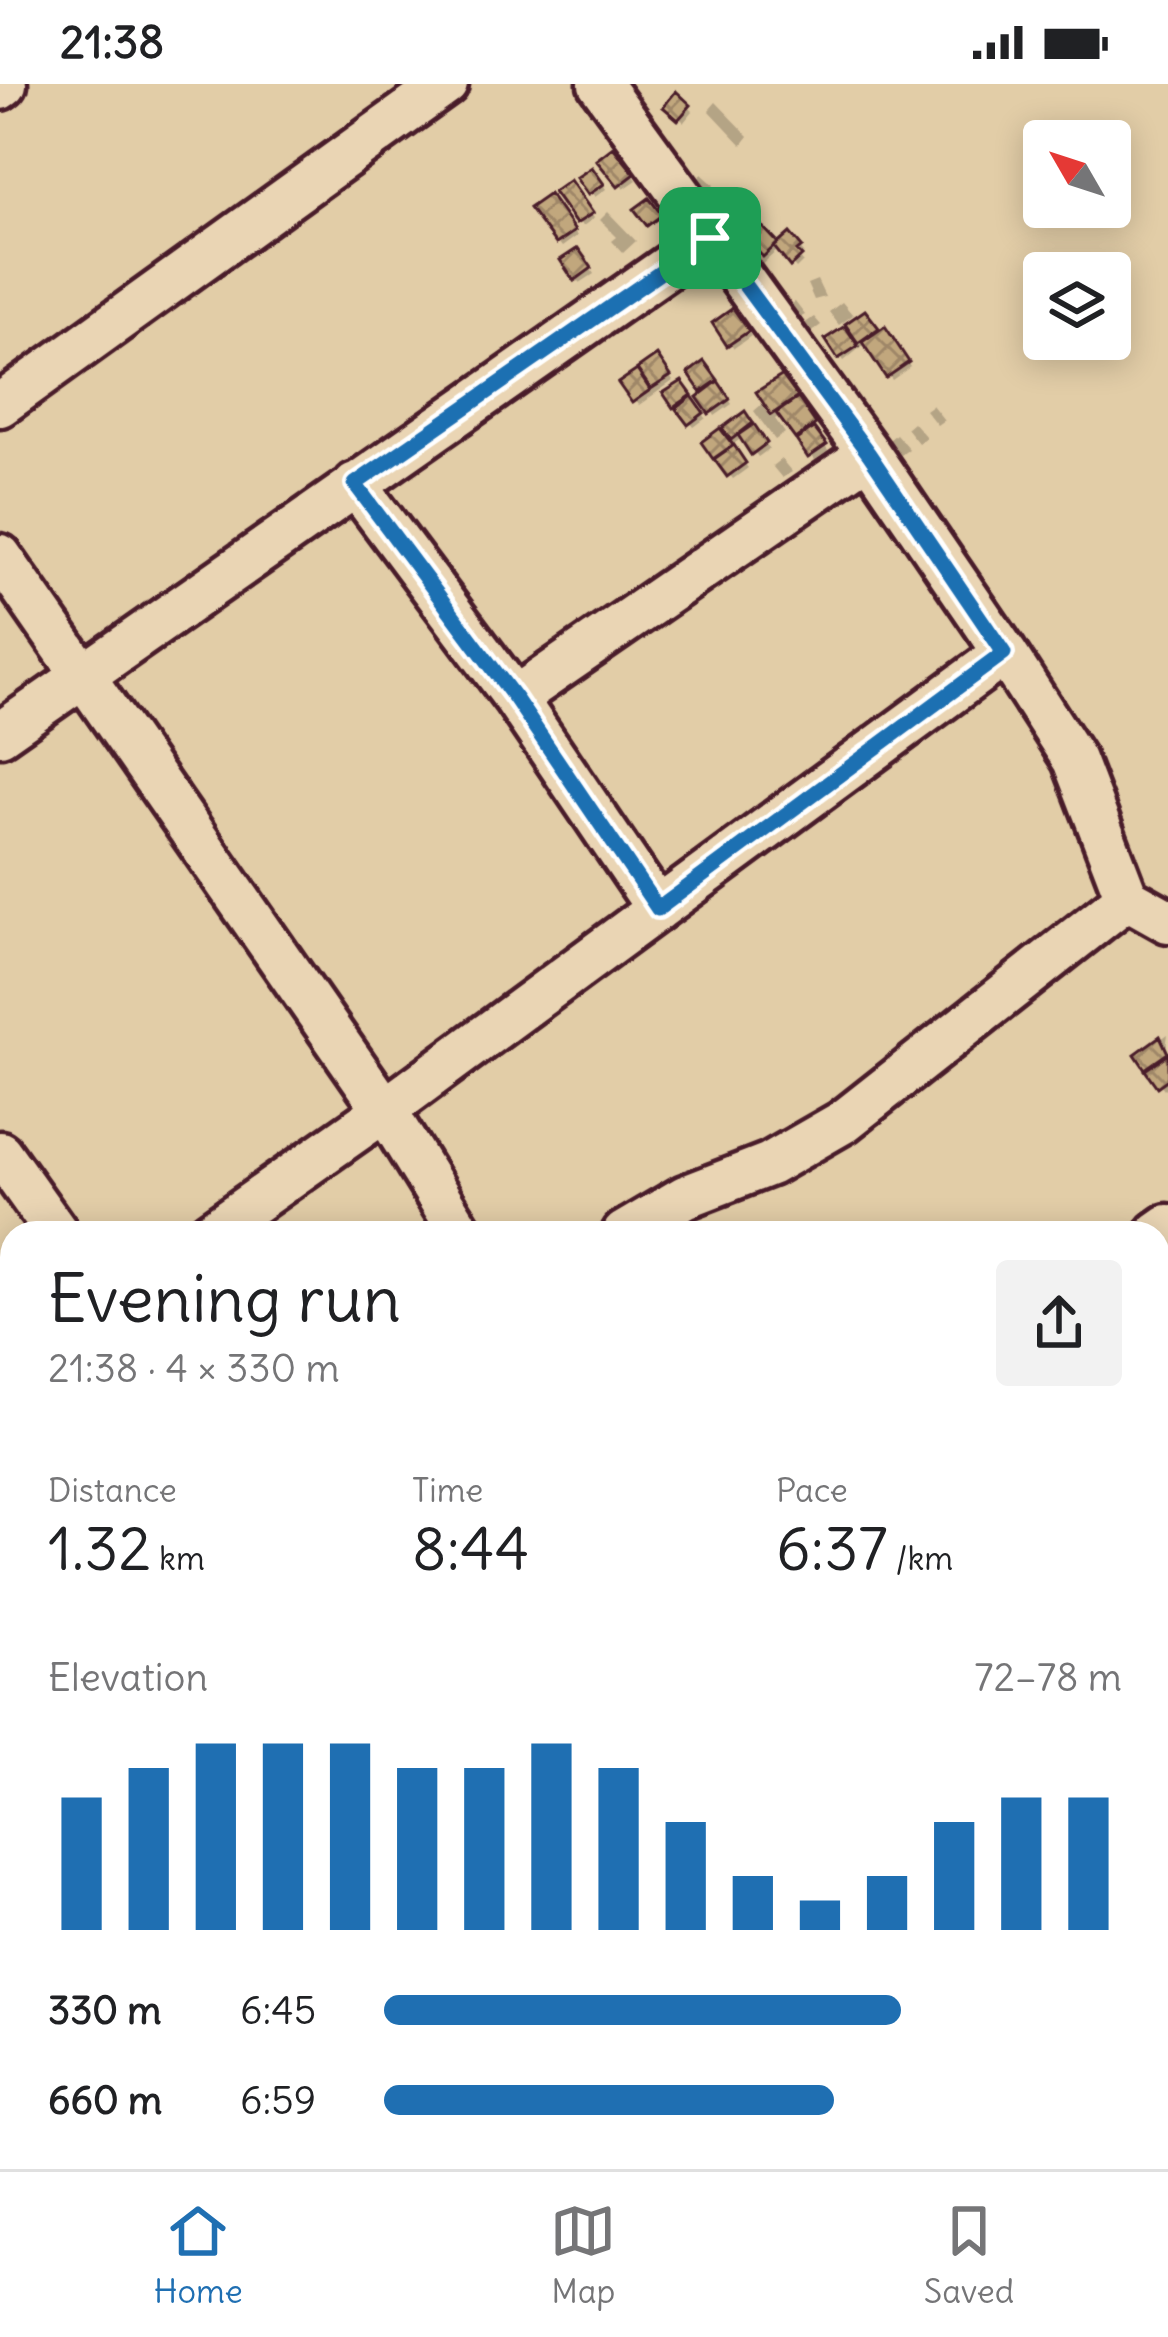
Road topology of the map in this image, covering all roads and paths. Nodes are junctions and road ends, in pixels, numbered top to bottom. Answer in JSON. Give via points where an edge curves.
{"nodes":[{"id":1,"x":446,"y":84,"type":"edge"},
{"id":2,"x":600,"y":84,"type":"edge"},
{"id":3,"x":710,"y":238,"type":"junction"},
{"id":4,"x":0,"y":405,"type":"edge"},
{"id":5,"x":869,"y":454,"type":"junction"},
{"id":6,"x":355,"y":484,"type":"junction"},
{"id":7,"x":0,"y":556,"type":"edge"},
{"id":8,"x":1004,"y":653,"type":"junction"},
{"id":9,"x":81,"y":675,"type":"junction"},
{"id":10,"x":515,"y":698,"type":"junction"},
{"id":11,"x":0,"y":734,"type":"edge"},
{"id":12,"x":1127,"y":898,"type":"junction"},
{"id":13,"x":658,"y":909,"type":"junction"},
{"id":14,"x":1168,"y":921,"type":"edge"},
{"id":15,"x":385,"y":1109,"type":"junction"},
{"id":16,"x":0,"y":1153,"type":"edge"},
{"id":17,"x":48,"y":1221,"type":"edge"},
{"id":18,"x":227,"y":1221,"type":"edge"},
{"id":19,"x":454,"y":1221,"type":"edge"},
{"id":20,"x":644,"y":1221,"type":"edge"}],
"edges":[{"from":1,"to":4,"type":"street"},
{"from":2,"to":3,"type":"street"},
{"from":3,"to":5,"type":"street"},
{"from":3,"to":6,"type":"street"},
{"from":5,"to":8,"type":"street"},
{"from":5,"to":10,"type":"street"},
{"from":6,"to":9,"type":"street"},
{"from":6,"to":10,"type":"street"},
{"from":7,"to":9,"type":"street"},
{"from":8,"to":12,"type":"street","via":[[1074,760]]},
{"from":8,"to":13,"type":"street"},
{"from":9,"to":11,"type":"street"},
{"from":9,"to":15,"type":"street"},
{"from":10,"to":13,"type":"street"},
{"from":12,"to":14,"type":"street"},
{"from":12,"to":20,"type":"street","via":[[843,1122]]},
{"from":13,"to":15,"type":"street"},
{"from":15,"to":18,"type":"street"},
{"from":15,"to":19,"type":"street"},
{"from":16,"to":17,"type":"street"}]}
